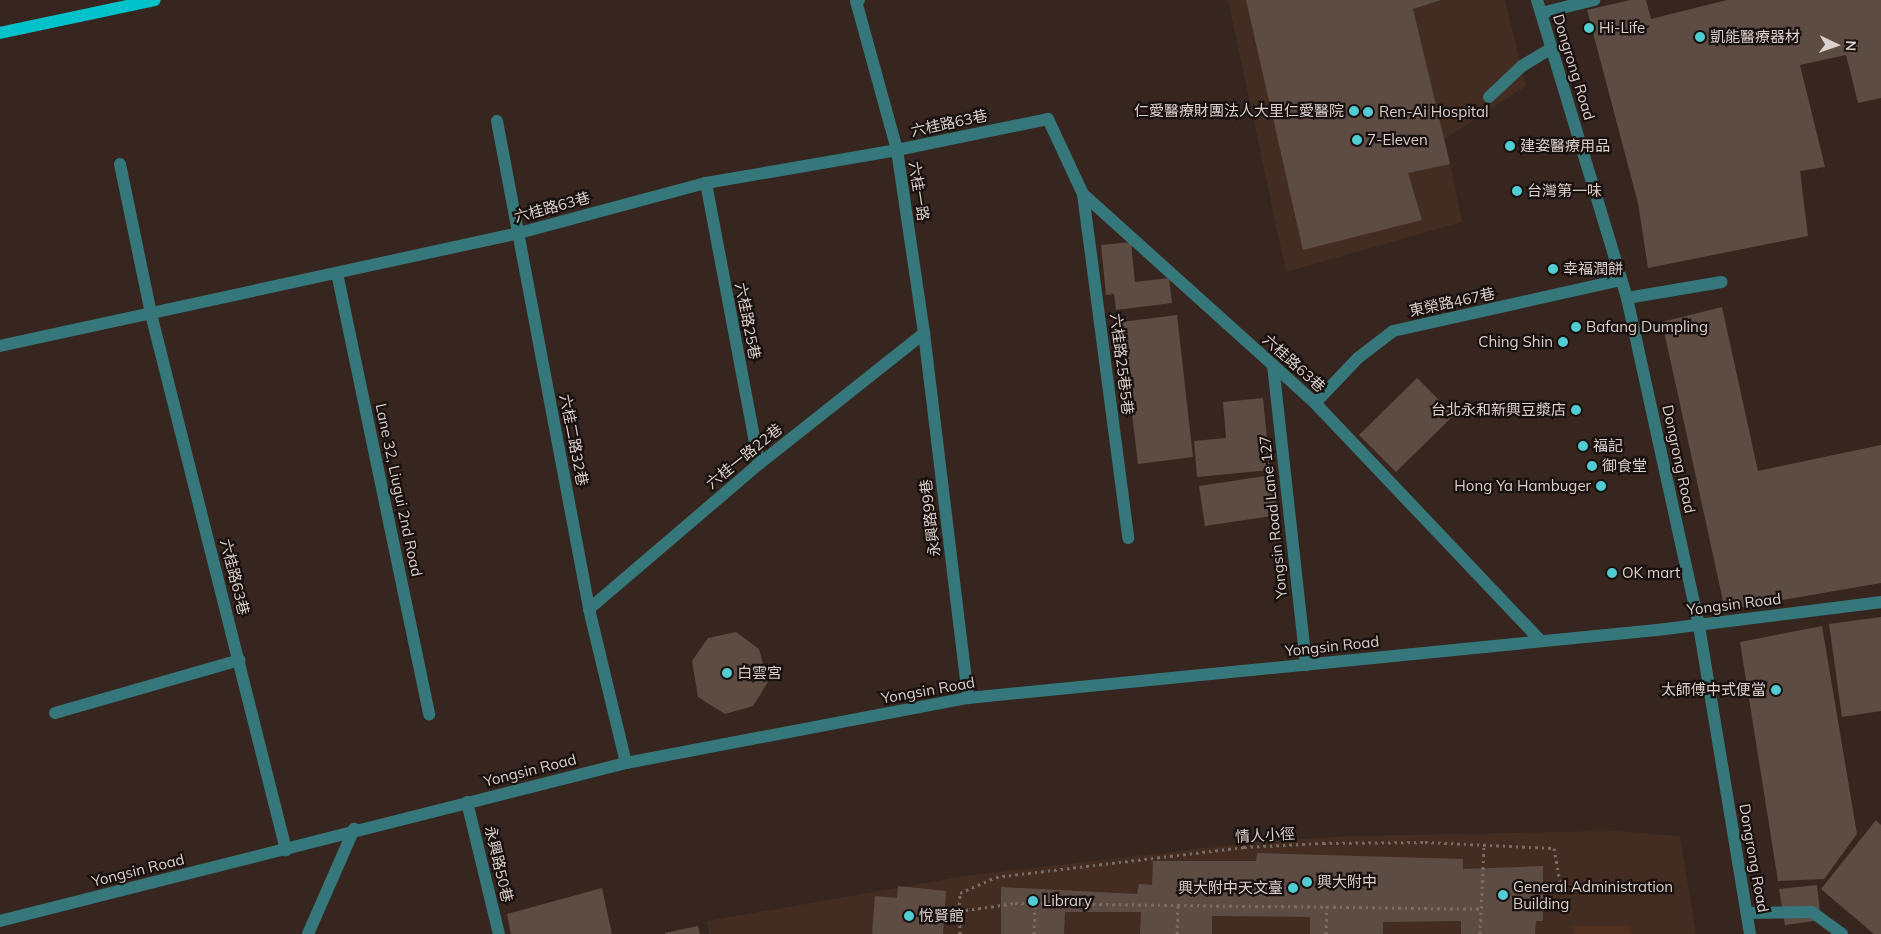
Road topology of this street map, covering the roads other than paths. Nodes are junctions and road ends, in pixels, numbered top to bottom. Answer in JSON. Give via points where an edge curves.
{"nodes":[{"id":1,"x":155,"y":0,"type":"edge"},
{"id":2,"x":858,"y":0,"type":"edge"},
{"id":3,"x":1594,"y":0,"type":"edge"},
{"id":4,"x":1539,"y":6,"type":"edge"},
{"id":5,"x":0,"y":33,"type":"edge"},
{"id":6,"x":1552,"y":48,"type":"junction"},
{"id":7,"x":1489,"y":97,"type":"dead end"},
{"id":8,"x":497,"y":121,"type":"dead end"},
{"id":9,"x":896,"y":150,"type":"junction"},
{"id":10,"x":120,"y":164,"type":"dead end"},
{"id":11,"x":706,"y":183,"type":"junction"},
{"id":12,"x":1083,"y":194,"type":"junction"},
{"id":13,"x":519,"y":233,"type":"junction"},
{"id":14,"x":337,"y":272,"type":"junction"},
{"id":15,"x":1621,"y":280,"type":"junction"},
{"id":16,"x":1722,"y":282,"type":"dead end"},
{"id":17,"x":1627,"y":298,"type":"junction"},
{"id":18,"x":151,"y":314,"type":"junction"},
{"id":19,"x":924,"y":333,"type":"junction"},
{"id":20,"x":0,"y":346,"type":"edge"},
{"id":21,"x":1273,"y":365,"type":"junction"},
{"id":22,"x":1315,"y":403,"type":"junction"},
{"id":23,"x":759,"y":464,"type":"junction"},
{"id":24,"x":1128,"y":538,"type":"dead end"},
{"id":25,"x":1881,"y":602,"type":"edge"},
{"id":26,"x":589,"y":609,"type":"junction"},
{"id":27,"x":1699,"y":626,"type":"junction"},
{"id":28,"x":1541,"y":641,"type":"junction"},
{"id":29,"x":240,"y":660,"type":"junction"},
{"id":30,"x":1306,"y":665,"type":"junction"},
{"id":31,"x":968,"y":698,"type":"junction"},
{"id":32,"x":55,"y":713,"type":"dead end"},
{"id":33,"x":429,"y":715,"type":"dead end"},
{"id":34,"x":626,"y":763,"type":"junction"},
{"id":35,"x":468,"y":802,"type":"junction"},
{"id":36,"x":354,"y":829,"type":"junction"},
{"id":37,"x":286,"y":850,"type":"junction"},
{"id":38,"x":1747,"y":913,"type":"junction"},
{"id":39,"x":0,"y":921,"type":"edge"},
{"id":40,"x":308,"y":934,"type":"edge"},
{"id":41,"x":499,"y":934,"type":"edge"},
{"id":42,"x":1750,"y":934,"type":"edge"},
{"id":43,"x":1842,"y":934,"type":"edge"}],
"edges":[{"from":1,"to":5,"type":"main road"},
{"from":2,"to":9,"type":"street","name":"六桂一路"},
{"from":3,"to":4,"type":"street"},
{"from":4,"to":6,"type":"street","name":"Dongrong Road"},
{"from":6,"to":7,"type":"street","via":[[1522,66]]},
{"from":6,"to":15,"type":"street","name":"Dongrong Road"},
{"from":8,"to":13,"type":"street","name":"六桂二路32巷"},
{"from":9,"to":11,"type":"street","name":"六桂路63巷"},
{"from":9,"to":12,"type":"street","name":"六桂路63巷","via":[[1048,119]]},
{"from":9,"to":19,"type":"street","name":"六桂一路"},
{"from":10,"to":18,"type":"street","name":"六桂路63巷"},
{"from":11,"to":13,"type":"street","name":"六桂路63巷"},
{"from":11,"to":23,"type":"street","name":"六桂路25巷"},
{"from":12,"to":21,"type":"street","name":"六桂路63巷"},
{"from":12,"to":24,"type":"street","name":"六桂路25巷5巷"},
{"from":13,"to":14,"type":"street","name":"六桂路63巷"},
{"from":13,"to":26,"type":"street","name":"六桂二路32巷"},
{"from":14,"to":18,"type":"street","name":"六桂路63巷"},
{"from":14,"to":33,"type":"street","name":"Lane 32, Liugui 2nd Road"},
{"from":15,"to":17,"type":"street","name":"Dongrong Road"},
{"from":15,"to":22,"type":"street","name":"東榮路467巷","via":[[1393,331],[1358,358]]},
{"from":16,"to":17,"type":"street"},
{"from":17,"to":27,"type":"street","name":"Dongrong Road"},
{"from":18,"to":20,"type":"street","name":"六桂路63巷"},
{"from":18,"to":29,"type":"street","name":"六桂路63巷"},
{"from":19,"to":23,"type":"street","name":"六桂一路22巷"},
{"from":19,"to":31,"type":"street","name":"永興路99巷"},
{"from":21,"to":22,"type":"street","name":"六桂路63巷"},
{"from":21,"to":30,"type":"street","name":"Yongsin Road Lane 127"},
{"from":22,"to":28,"type":"street","name":"六桂路63巷"},
{"from":23,"to":26,"type":"street","name":"六桂一路22巷"},
{"from":25,"to":27,"type":"street","name":"Yongsin Road"},
{"from":26,"to":34,"type":"street","name":"六桂二路32巷"},
{"from":27,"to":28,"type":"street","name":"Yongsin Road"},
{"from":27,"to":38,"type":"street","name":"Dongrong Road"},
{"from":28,"to":30,"type":"street","name":"Yongsin Road"},
{"from":29,"to":32,"type":"street"},
{"from":29,"to":37,"type":"street","name":"六桂路63巷"},
{"from":30,"to":31,"type":"street","name":"Yongsin Road"},
{"from":31,"to":34,"type":"street","name":"Yongsin Road"},
{"from":34,"to":35,"type":"street","name":"Yongsin Road"},
{"from":35,"to":36,"type":"street","name":"Yongsin Road"},
{"from":35,"to":41,"type":"street","name":"永興路50巷"},
{"from":36,"to":37,"type":"street","name":"Yongsin Road"},
{"from":36,"to":40,"type":"street"},
{"from":37,"to":39,"type":"street","name":"Yongsin Road"},
{"from":38,"to":42,"type":"street","name":"Dongrong Road"},
{"from":38,"to":43,"type":"street","via":[[1812,912]]}]}
